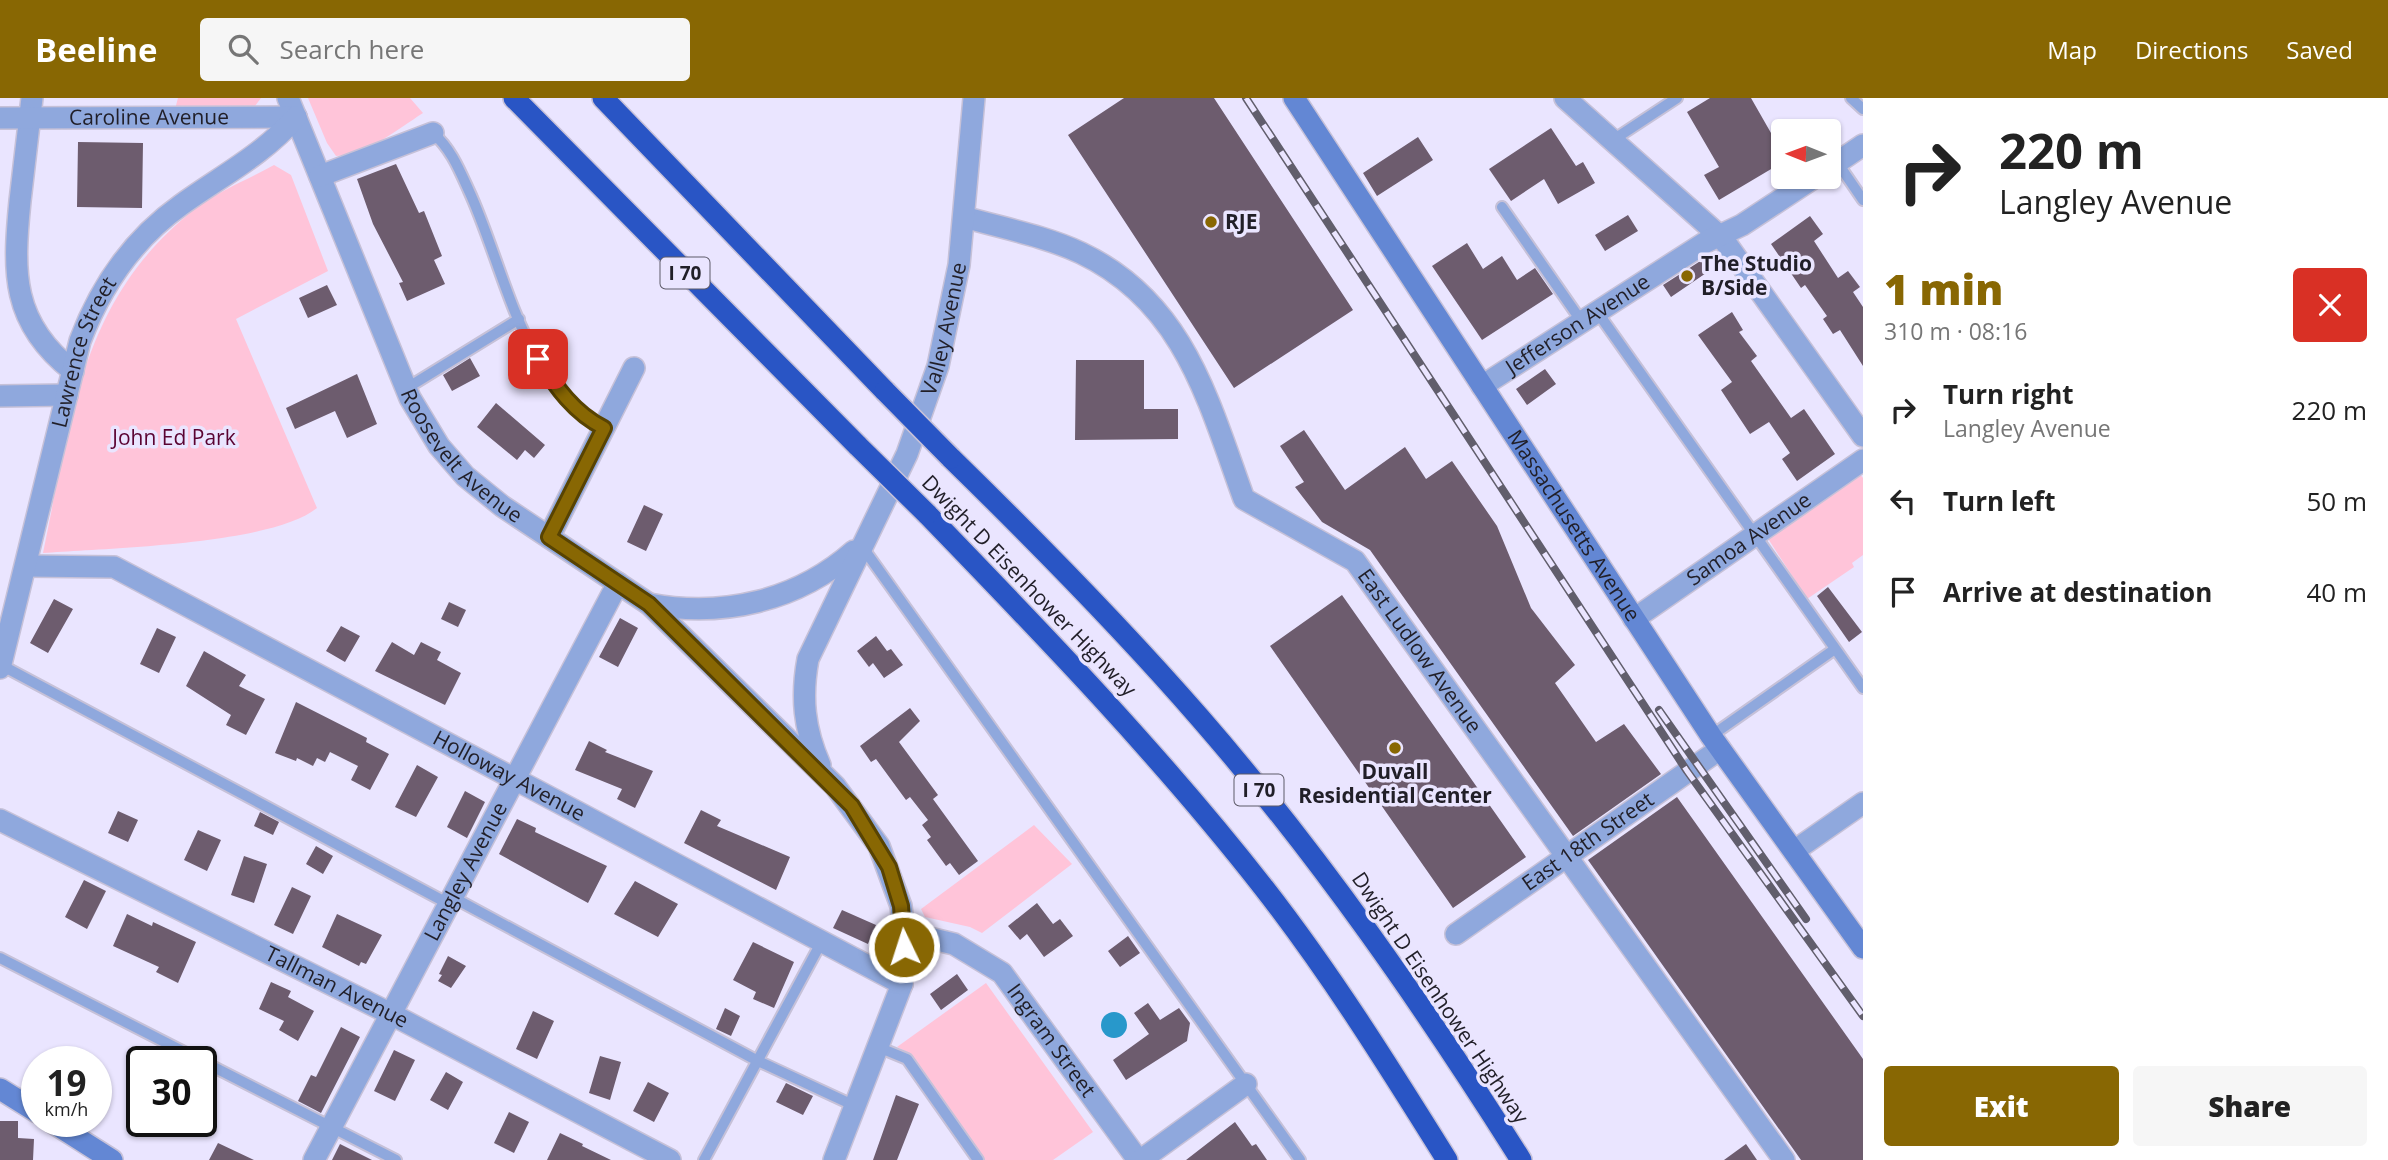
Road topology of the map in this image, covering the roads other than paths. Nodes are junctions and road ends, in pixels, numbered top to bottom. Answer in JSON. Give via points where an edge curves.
{"nodes":[{"id":1,"x":514,"y":98,"type":"edge"},
{"id":2,"x":603,"y":98,"type":"edge"},
{"id":3,"x":974,"y":98,"type":"edge"},
{"id":4,"x":1294,"y":98,"type":"edge"},
{"id":5,"x":1565,"y":98,"type":"edge"},
{"id":6,"x":1677,"y":98,"type":"edge"},
{"id":7,"x":1851,"y":98,"type":"edge"},
{"id":8,"x":31,"y":108,"type":"edge"},
{"id":9,"x":292,"y":108,"type":"edge"},
{"id":10,"x":1863,"y":109,"type":"edge"},
{"id":11,"x":0,"y":118,"type":"edge"},
{"id":12,"x":432,"y":133,"type":"joint"},
{"id":13,"x":1613,"y":140,"type":"junction"},
{"id":14,"x":1863,"y":145,"type":"edge"},
{"id":15,"x":1841,"y":160,"type":"edge"},
{"id":16,"x":1841,"y":174,"type":"edge"},
{"id":17,"x":320,"y":176,"type":"junction"},
{"id":18,"x":1797,"y":189,"type":"edge"},
{"id":19,"x":1863,"y":200,"type":"edge"},
{"id":20,"x":1502,"y":207,"type":"dead end"},
{"id":21,"x":964,"y":217,"type":"junction"},
{"id":22,"x":1719,"y":235,"type":"junction"},
{"id":23,"x":1590,"y":317,"type":"junction"},
{"id":24,"x":519,"y":319,"type":"junction"},
{"id":25,"x":634,"y":368,"type":"dead end"},
{"id":26,"x":73,"y":371,"type":"junction"},
{"id":27,"x":1482,"y":386,"type":"junction"},
{"id":28,"x":407,"y":388,"type":"junction"},
{"id":29,"x":67,"y":395,"type":"junction"},
{"id":30,"x":0,"y":396,"type":"edge"},
{"id":31,"x":604,"y":428,"type":"junction"},
{"id":32,"x":1863,"y":436,"type":"edge"},
{"id":33,"x":1863,"y":460,"type":"edge"},
{"id":34,"x":1755,"y":535,"type":"junction"},
{"id":35,"x":549,"y":537,"type":"junction"},
{"id":36,"x":861,"y":545,"type":"junction"},
{"id":37,"x":27,"y":566,"type":"junction"},
{"id":38,"x":618,"y":583,"type":"junction"},
{"id":39,"x":649,"y":604,"type":"junction"},
{"id":40,"x":1634,"y":619,"type":"junction"},
{"id":41,"x":1835,"y":649,"type":"junction"},
{"id":42,"x":0,"y":667,"type":"edge"},
{"id":43,"x":1863,"y":688,"type":"edge"},
{"id":44,"x":1715,"y":742,"type":"junction"},
{"id":45,"x":824,"y":775,"type":"junction"},
{"id":46,"x":516,"y":779,"type":"junction"},
{"id":47,"x":1863,"y":803,"type":"edge"},
{"id":48,"x":0,"y":820,"type":"edge"},
{"id":49,"x":1794,"y":851,"type":"junction"},
{"id":50,"x":1566,"y":857,"type":"junction"},
{"id":51,"x":451,"y":900,"type":"junction"},
{"id":52,"x":904,"y":932,"type":"junction"},
{"id":53,"x":1456,"y":934,"type":"dead end"},
{"id":54,"x":822,"y":942,"type":"junction"},
{"id":55,"x":1863,"y":948,"type":"edge"},
{"id":56,"x":0,"y":958,"type":"edge"},
{"id":57,"x":902,"y":984,"type":"junction"},
{"id":58,"x":391,"y":1014,"type":"junction"},
{"id":59,"x":878,"y":1047,"type":"junction"},
{"id":60,"x":758,"y":1061,"type":"junction"},
{"id":61,"x":1246,"y":1084,"type":"junction"},
{"id":62,"x":0,"y":1088,"type":"edge"},
{"id":63,"x":21,"y":1102,"type":"edge"},
{"id":64,"x":855,"y":1106,"type":"junction"},
{"id":65,"x":332,"y":1126,"type":"junction"},
{"id":66,"x":74,"y":1137,"type":"edge"},
{"id":67,"x":105,"y":1158,"type":"edge"},
{"id":68,"x":314,"y":1160,"type":"edge"},
{"id":69,"x":396,"y":1160,"type":"edge"},
{"id":70,"x":670,"y":1160,"type":"edge"},
{"id":71,"x":704,"y":1160,"type":"edge"},
{"id":72,"x":834,"y":1160,"type":"edge"},
{"id":73,"x":978,"y":1160,"type":"edge"},
{"id":74,"x":1140,"y":1160,"type":"edge"},
{"id":75,"x":1300,"y":1160,"type":"edge"},
{"id":76,"x":1447,"y":1160,"type":"edge"},
{"id":77,"x":1521,"y":1160,"type":"edge"},
{"id":78,"x":1784,"y":1160,"type":"edge"}],
"edges":[{"from":1,"to":76,"type":"highway","name":"Dwight D Eisenhower Highway","number":"I 70","bridge":true,"via":[[1110,705],[1263,887],[1364,1027]]},
{"from":2,"to":77,"type":"highway","name":"Dwight D Eisenhower Highway","number":"I 70","bridge":true,"via":[[1134,643],[1255,785],[1391,963]]},
{"from":3,"to":21,"type":"street","name":"Valley Avenue"},
{"from":4,"to":27,"type":"street","name":"Massachusetts Avenue"},
{"from":5,"to":13,"type":"street"},
{"from":6,"to":13,"type":"lane"},
{"from":7,"to":10,"type":"lane"},
{"from":8,"to":9,"type":"street","name":"Caroline Avenue"},
{"from":8,"to":11,"type":"street","name":"Caroline Avenue"},
{"from":8,"to":26,"type":"street","via":[[14,250],[16,281],[35,331]]},
{"from":9,"to":17,"type":"street","name":"Roosevelt Avenue"},
{"from":9,"to":26,"type":"street","name":"Lawrence Street","via":[[261,152],[178,206],[129,254],[94,306]]},
{"from":12,"to":17,"type":"street"},
{"from":12,"to":24,"type":"lane","via":[[447,146],[474,201]]},
{"from":13,"to":22,"type":"street"},
{"from":14,"to":15,"type":"street"},
{"from":16,"to":19,"type":"lane"},
{"from":17,"to":28,"type":"street","name":"Roosevelt Avenue"},
{"from":18,"to":22,"type":"street","name":"Jefferson Avenue"},
{"from":20,"to":23,"type":"lane"},
{"from":21,"to":36,"type":"street","name":"Valley Avenue","via":[[948,328],[931,388],[907,454]]},
{"from":21,"to":50,"type":"street","name":"East Ludlow Avenue","via":[[1082,253],[1150,302],[1179,338],[1197,372],[1244,499],[1355,561]]},
{"from":22,"to":23,"type":"street","name":"Jefferson Avenue"},
{"from":22,"to":32,"type":"street"},
{"from":23,"to":27,"type":"street","name":"Jefferson Avenue"},
{"from":23,"to":34,"type":"lane"},
{"from":24,"to":28,"type":"lane"},
{"from":24,"to":31,"type":"lane","via":[[555,386],[585,419]]},
{"from":25,"to":31,"type":"street"},
{"from":26,"to":29,"type":"street","name":"Lawrence Street"},
{"from":27,"to":40,"type":"street","name":"Massachusetts Avenue"},
{"from":28,"to":35,"type":"street","name":"Roosevelt Avenue","via":[[434,439],[465,476]]},
{"from":29,"to":30,"type":"street"},
{"from":29,"to":37,"type":"street","name":"Lawrence Street"},
{"from":31,"to":35,"type":"street"},
{"from":33,"to":34,"type":"street","name":"Samoa Avenue"},
{"from":34,"to":40,"type":"street","name":"Samoa Avenue"},
{"from":34,"to":41,"type":"lane"},
{"from":35,"to":38,"type":"street","name":"Roosevelt Avenue"},
{"from":36,"to":39,"type":"street","name":"Valley Avenue","via":[[815,581],[765,601],[708,607]]},
{"from":36,"to":45,"type":"street","name":"Valley Avenue","via":[[816,636],[804,682],[808,737]]},
{"from":36,"to":61,"type":"lane"},
{"from":37,"to":42,"type":"street","name":"Lawrence Street"},
{"from":37,"to":46,"type":"street","name":"Holloway Avenue","via":[[114,567]]},
{"from":38,"to":39,"type":"street","name":"Roosevelt Avenue"},
{"from":38,"to":46,"type":"street","name":"Langley Avenue"},
{"from":39,"to":45,"type":"street","name":"Roosevelt Avenue"},
{"from":40,"to":44,"type":"street","name":"Massachusetts Avenue"},
{"from":41,"to":43,"type":"lane"},
{"from":41,"to":44,"type":"lane"},
{"from":42,"to":51,"type":"lane"},
{"from":44,"to":49,"type":"street","name":"Massachusetts Avenue"},
{"from":44,"to":50,"type":"street","name":"East 18th Street"},
{"from":45,"to":52,"type":"street","name":"Roosevelt Avenue","via":[[879,846],[901,906]]},
{"from":46,"to":51,"type":"street","name":"Langley Avenue"},
{"from":46,"to":54,"type":"street","name":"Holloway Avenue"},
{"from":47,"to":49,"type":"street"},
{"from":48,"to":58,"type":"street","name":"Tallman Avenue"},
{"from":49,"to":55,"type":"street","name":"Massachusetts Avenue"},
{"from":50,"to":53,"type":"street","name":"East 18th Street"},
{"from":50,"to":78,"type":"street","name":"East Ludlow Avenue"},
{"from":51,"to":58,"type":"street","name":"Langley Avenue"},
{"from":51,"to":60,"type":"lane"},
{"from":52,"to":57,"type":"street","name":"Roosevelt Avenue"},
{"from":52,"to":74,"type":"street","name":"Ingram Street","via":[[954,944],[1002,973]]},
{"from":54,"to":57,"type":"street","name":"Holloway Avenue"},
{"from":54,"to":60,"type":"lane"},
{"from":56,"to":65,"type":"lane"},
{"from":57,"to":59,"type":"street","name":"Roosevelt Avenue"},
{"from":58,"to":65,"type":"street","name":"Langley Avenue"},
{"from":58,"to":70,"type":"street","name":"Tallman Avenue"},
{"from":59,"to":64,"type":"street","name":"Roosevelt Avenue"},
{"from":59,"to":73,"type":"lane","via":[[907,1059]]},
{"from":60,"to":64,"type":"lane"},
{"from":60,"to":71,"type":"lane"},
{"from":61,"to":74,"type":"street"},
{"from":61,"to":75,"type":"lane"},
{"from":62,"to":63,"type":"street"},
{"from":64,"to":72,"type":"street","name":"Roosevelt Avenue"},
{"from":65,"to":68,"type":"street","name":"Langley Avenue"},
{"from":65,"to":69,"type":"lane"},
{"from":66,"to":67,"type":"street"}]}
